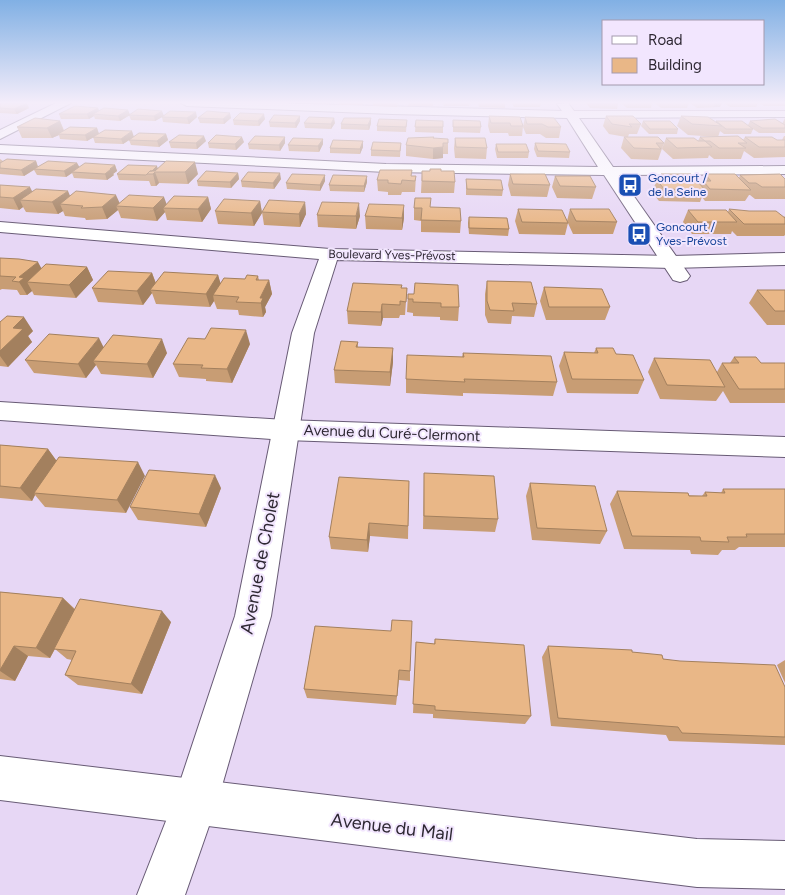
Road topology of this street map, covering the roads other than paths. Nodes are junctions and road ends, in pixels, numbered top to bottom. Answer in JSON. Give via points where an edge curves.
{"nodes":[{"id":1,"x":591,"y":145,"type":"edge"},
{"id":2,"x":0,"y":149,"type":"edge"},
{"id":3,"x":785,"y":170,"type":"edge"},
{"id":4,"x":609,"y":171,"type":"junction"},
{"id":5,"x":0,"y":227,"type":"edge"},
{"id":6,"x":0,"y":244,"type":"edge"},
{"id":7,"x":785,"y":259,"type":"edge"},
{"id":8,"x":328,"y":260,"type":"junction"},
{"id":9,"x":676,"y":269,"type":"junction"},
{"id":10,"x":785,"y":274,"type":"edge"},
{"id":11,"x":0,"y":411,"type":"edge"},
{"id":12,"x":285,"y":430,"type":"junction"},
{"id":13,"x":785,"y":447,"type":"edge"},
{"id":14,"x":0,"y":778,"type":"edge"},
{"id":15,"x":195,"y":803,"type":"junction"},
{"id":16,"x":785,"y":866,"type":"edge"},
{"id":17,"x":161,"y":895,"type":"edge"}],
"edges":[{"from":1,"to":4,"type":"street"},
{"from":2,"to":4,"type":"street","via":[[386,168]]},
{"from":3,"to":4,"type":"street"},
{"from":4,"to":9,"type":"street"},
{"from":5,"to":8,"type":"street","name":"Boulevard Yves-Prévost"},
{"from":6,"to":8,"type":"street","name":"Boulevard Yves-Prévost"},
{"from":7,"to":9,"type":"street","name":"Boulevard Yves-Prévost"},
{"from":8,"to":9,"type":"street","name":"Boulevard Yves-Prévost"},
{"from":8,"to":12,"type":"street","name":"Avenue de Cholet","via":[[303,333]]},
{"from":9,"to":10,"type":"street","name":"Boulevard Yves-Prévost"},
{"from":11,"to":12,"type":"street","name":"Avenue du Curé-Clermont"},
{"from":12,"to":13,"type":"street","name":"Avenue du Curé-Clermont"},
{"from":12,"to":15,"type":"street","name":"Avenue de Cholet","via":[[253,616]]},
{"from":14,"to":15,"type":"street","name":"Avenue du Mail"},
{"from":15,"to":16,"type":"street","name":"Avenue du Mail","via":[[696,863]]},
{"from":15,"to":17,"type":"street","name":"Avenue de Cholet"}]}
